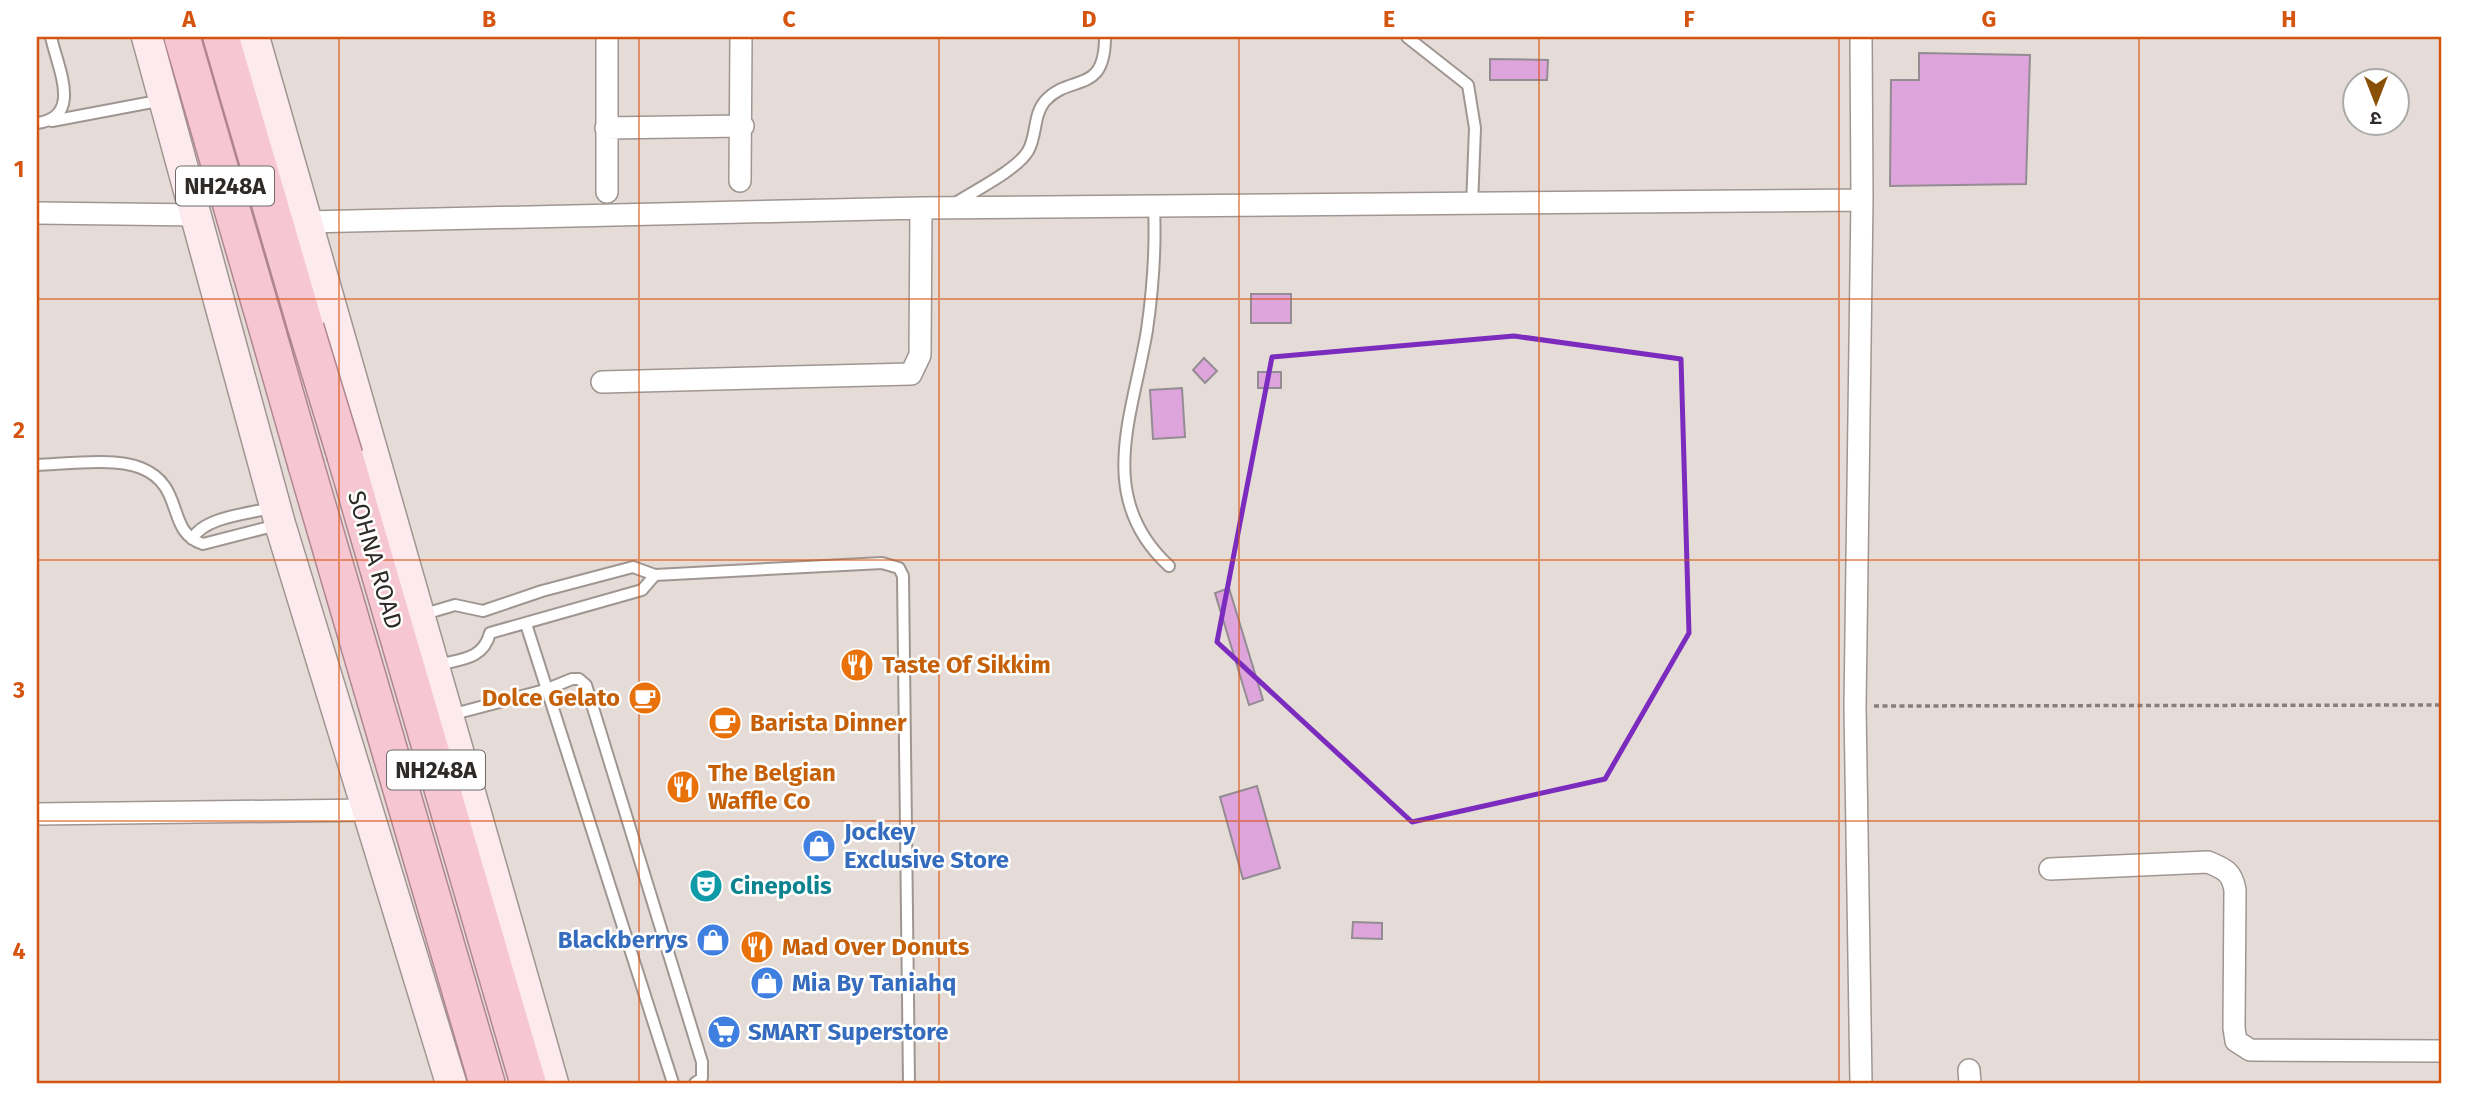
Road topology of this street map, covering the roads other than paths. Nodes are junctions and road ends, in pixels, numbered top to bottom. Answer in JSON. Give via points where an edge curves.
{"nodes":[{"id":1,"x":51,"y":37,"type":"edge"},
{"id":2,"x":147,"y":37,"type":"edge"},
{"id":3,"x":181,"y":37,"type":"edge"},
{"id":4,"x":222,"y":37,"type":"edge"},
{"id":5,"x":254,"y":37,"type":"edge"},
{"id":6,"x":607,"y":37,"type":"edge"},
{"id":7,"x":741,"y":37,"type":"edge"},
{"id":8,"x":1105,"y":37,"type":"edge"},
{"id":9,"x":1408,"y":37,"type":"edge"},
{"id":10,"x":1861,"y":37,"type":"edge"},
{"id":11,"x":165,"y":99,"type":"junction"},
{"id":12,"x":52,"y":121,"type":"junction"},
{"id":13,"x":37,"y":124,"type":"edge"},
{"id":14,"x":743,"y":126,"type":"junction"},
{"id":15,"x":606,"y":128,"type":"junction"},
{"id":16,"x":740,"y":181,"type":"dead end"},
{"id":17,"x":607,"y":191,"type":"dead end"},
{"id":18,"x":1862,"y":200,"type":"junction"},
{"id":19,"x":1472,"y":206,"type":"junction"},
{"id":20,"x":1154,"y":207,"type":"junction"},
{"id":21,"x":921,"y":208,"type":"junction"},
{"id":22,"x":948,"y":208,"type":"junction"},
{"id":23,"x":37,"y":213,"type":"edge"},
{"id":24,"x":198,"y":215,"type":"junction"},
{"id":25,"x":307,"y":222,"type":"junction"},
{"id":26,"x":343,"y":348,"type":"junction"},
{"id":27,"x":239,"y":372,"type":"junction"},
{"id":28,"x":602,"y":382,"type":"dead end"},
{"id":29,"x":366,"y":428,"type":"junction"},
{"id":30,"x":260,"y":448,"type":"junction"},
{"id":31,"x":37,"y":465,"type":"edge"},
{"id":32,"x":277,"y":516,"type":"junction"},
{"id":33,"x":192,"y":539,"type":"junction"},
{"id":34,"x":1169,"y":566,"type":"dead end"},
{"id":35,"x":655,"y":575,"type":"junction"},
{"id":36,"x":483,"y":611,"type":"junction"},
{"id":37,"x":420,"y":616,"type":"junction"},
{"id":38,"x":526,"y":624,"type":"junction"},
{"id":39,"x":490,"y":633,"type":"junction"},
{"id":40,"x":433,"y":666,"type":"junction"},
{"id":41,"x":545,"y":690,"type":"junction"},
{"id":42,"x":447,"y":716,"type":"junction"},
{"id":43,"x":368,"y":810,"type":"junction"},
{"id":44,"x":37,"y":814,"type":"edge"},
{"id":45,"x":2050,"y":869,"type":"dead end"},
{"id":46,"x":2441,"y":1051,"type":"edge"},
{"id":47,"x":452,"y":1083,"type":"edge"},
{"id":48,"x":487,"y":1083,"type":"edge"},
{"id":49,"x":528,"y":1083,"type":"edge"},
{"id":50,"x":553,"y":1083,"type":"edge"},
{"id":51,"x":673,"y":1083,"type":"edge"},
{"id":52,"x":695,"y":1083,"type":"edge"},
{"id":53,"x":909,"y":1083,"type":"edge"},
{"id":54,"x":1861,"y":1083,"type":"edge"}],
"edges":[{"from":1,"to":12,"type":"lane","via":[[65,100],[62,112]]},
{"from":2,"to":11,"type":"main road"},
{"from":3,"to":48,"type":"highway","name":"SOHNA ROAD","number":"NH248A","bridge":true},
{"from":4,"to":49,"type":"highway","name":"SOHNA ROAD","number":"NH248A","bridge":true},
{"from":5,"to":25,"type":"main road"},
{"from":6,"to":15,"type":"street"},
{"from":7,"to":14,"type":"street"},
{"from":8,"to":22,"type":"lane","via":[[1095,73],[1081,84],[1058,91],[1042,105],[1025,156]]},
{"from":9,"to":19,"type":"lane","via":[[1468,85],[1475,128]]},
{"from":10,"to":18,"type":"street"},
{"from":11,"to":12,"type":"lane"},
{"from":11,"to":24,"type":"main road"},
{"from":12,"to":13,"type":"lane"},
{"from":14,"to":15,"type":"street"},
{"from":14,"to":16,"type":"street"},
{"from":15,"to":17,"type":"street"},
{"from":18,"to":19,"type":"street"},
{"from":18,"to":54,"type":"street","via":[[1855,706]]},
{"from":19,"to":20,"type":"street"},
{"from":20,"to":22,"type":"street"},
{"from":20,"to":34,"type":"lane","via":[[1153,281],[1122,451],[1136,523],[1148,547]]},
{"from":21,"to":22,"type":"street"},
{"from":21,"to":25,"type":"street"},
{"from":21,"to":28,"type":"street","via":[[920,355],[911,374]]},
{"from":23,"to":24,"type":"street"},
{"from":24,"to":27,"type":"main road"},
{"from":25,"to":26,"type":"main road"},
{"from":26,"to":27,"type":"main road","via":[[333,362],[313,371],[271,380]]},
{"from":26,"to":29,"type":"main road"},
{"from":27,"to":30,"type":"main road"},
{"from":29,"to":30,"type":"main road","via":[[311,425],[277,436]]},
{"from":29,"to":37,"type":"main road"},
{"from":30,"to":32,"type":"main road"},
{"from":31,"to":33,"type":"lane","via":[[141,468],[166,486],[183,532]]},
{"from":32,"to":33,"type":"lane","via":[[209,544]]},
{"from":32,"to":33,"type":"lane","via":[[208,524]]},
{"from":32,"to":43,"type":"main road"},
{"from":35,"to":36,"type":"lane","via":[[633,567]]},
{"from":35,"to":38,"type":"lane","via":[[642,590]]},
{"from":35,"to":53,"type":"lane","via":[[883,563],[899,568],[903,576]]},
{"from":36,"to":37,"type":"lane","via":[[455,605]]},
{"from":36,"to":39,"type":"lane"},
{"from":37,"to":40,"type":"main road"},
{"from":38,"to":39,"type":"lane"},
{"from":38,"to":41,"type":"lane"},
{"from":39,"to":40,"type":"lane","via":[[484,650]]},
{"from":40,"to":42,"type":"main road"},
{"from":41,"to":42,"type":"lane"},
{"from":41,"to":51,"type":"lane"},
{"from":41,"to":52,"type":"lane","via":[[572,679],[586,685],[702,1062],[702,1078]]},
{"from":42,"to":50,"type":"main road"},
{"from":43,"to":44,"type":"street"},
{"from":43,"to":47,"type":"main road"},
{"from":45,"to":46,"type":"street","via":[[2208,862],[2226,869],[2235,890],[2234,1028],[2236,1041],[2250,1050]]}]}
